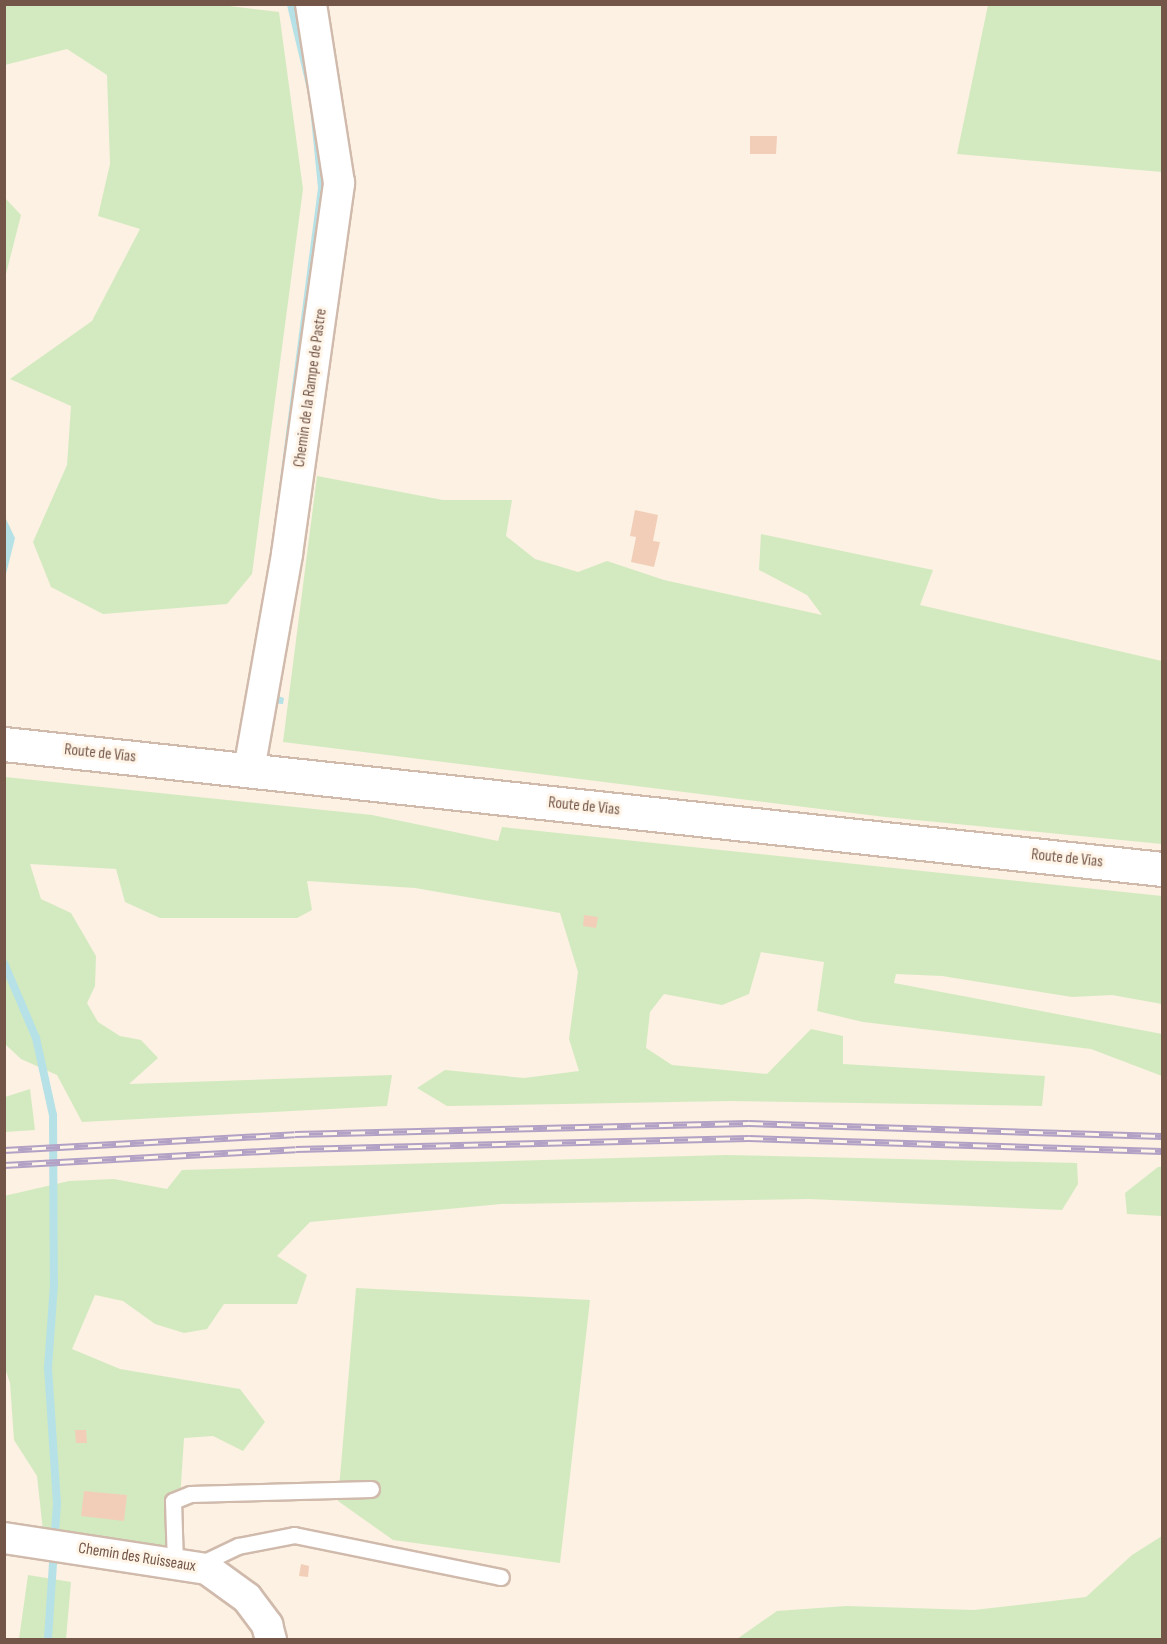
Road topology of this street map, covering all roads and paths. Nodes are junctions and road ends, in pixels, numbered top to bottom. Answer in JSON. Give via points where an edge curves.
{"nodes":[{"id":1,"x":311,"y":4,"type":"edge"},
{"id":2,"x":4,"y":744,"type":"edge"},
{"id":3,"x":249,"y":770,"type":"junction"},
{"id":4,"x":1162,"y":869,"type":"edge"},
{"id":5,"x":371,"y":1489,"type":"dead end"},
{"id":6,"x":4,"y":1538,"type":"edge"},
{"id":7,"x":184,"y":1566,"type":"junction"},
{"id":8,"x":501,"y":1577,"type":"dead end"},
{"id":9,"x":271,"y":1640,"type":"edge"}],
"edges":[{"from":1,"to":3,"type":"street","name":"Chemin de la Rampe de Pastre","via":[[339,183],[287,554]]},
{"from":2,"to":3,"type":"main road","name":"Route de Vias"},
{"from":3,"to":4,"type":"main road","name":"Route de Vias"},
{"from":5,"to":7,"type":"lane","via":[[189,1494],[173,1502],[171,1522]]},
{"from":6,"to":7,"type":"street","name":"Chemin des Ruisseaux"},
{"from":7,"to":8,"type":"lane","via":[[238,1546],[294,1535]]},
{"from":7,"to":9,"type":"street","name":"Chemin des Ruisseaux","via":[[207,1569],[247,1598],[267,1624]]}]}
